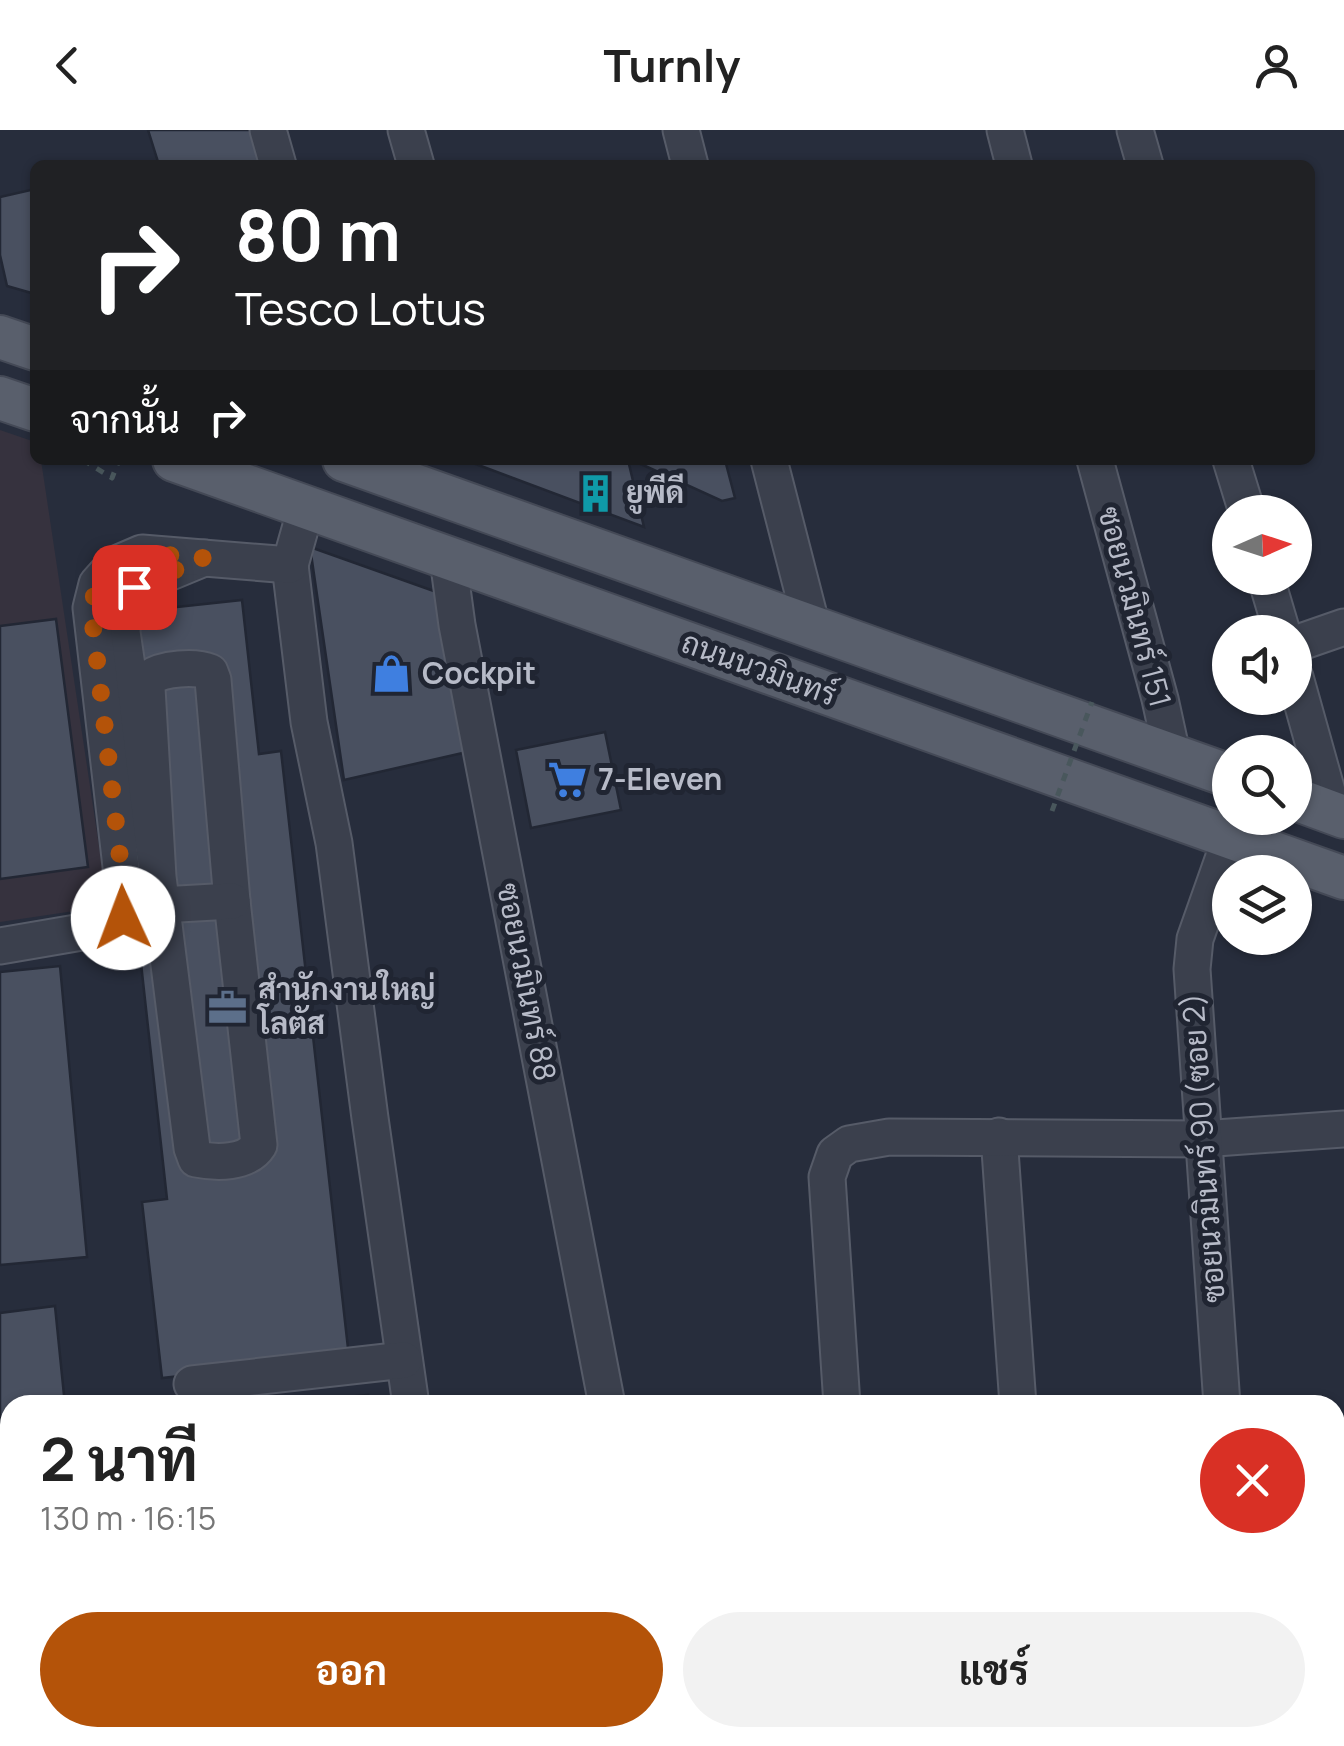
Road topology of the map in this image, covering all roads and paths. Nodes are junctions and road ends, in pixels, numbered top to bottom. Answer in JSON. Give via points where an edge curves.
{"nodes":[{"id":1,"x":268,"y":130,"type":"edge"},
{"id":2,"x":406,"y":130,"type":"edge"},
{"id":3,"x":681,"y":130,"type":"edge"},
{"id":4,"x":1005,"y":130,"type":"edge"},
{"id":5,"x":1135,"y":130,"type":"edge"},
{"id":6,"x":277,"y":160,"type":"edge"},
{"id":7,"x":415,"y":160,"type":"edge"},
{"id":8,"x":689,"y":160,"type":"edge"},
{"id":9,"x":1013,"y":160,"type":"edge"},
{"id":10,"x":1144,"y":160,"type":"edge"},
{"id":11,"x":0,"y":337,"type":"edge"},
{"id":12,"x":30,"y":347,"type":"edge"},
{"id":13,"x":0,"y":398,"type":"edge"},
{"id":14,"x":30,"y":408,"type":"edge"},
{"id":15,"x":91,"y":465,"type":"edge"},
{"id":16,"x":117,"y":465,"type":"edge"},
{"id":17,"x":188,"y":465,"type":"edge"},
{"id":18,"x":358,"y":465,"type":"edge"},
{"id":19,"x":770,"y":465,"type":"edge"},
{"id":20,"x":1096,"y":465,"type":"edge"},
{"id":21,"x":1233,"y":465,"type":"edge"},
{"id":22,"x":1242,"y":495,"type":"edge"},
{"id":23,"x":464,"y":504,"type":"junction"},
{"id":24,"x":306,"y":508,"type":"junction"},
{"id":25,"x":204,"y":558,"type":"junction"},
{"id":26,"x":448,"y":559,"type":"junction"},
{"id":27,"x":290,"y":564,"type":"junction"},
{"id":28,"x":812,"y":627,"type":"junction"},
{"id":29,"x":1344,"y":628,"type":"edge"},
{"id":30,"x":1312,"y":638,"type":"edge"},
{"id":31,"x":1092,"y":702,"type":"dead end"},
{"id":32,"x":1303,"y":715,"type":"edge"},
{"id":33,"x":1172,"y":754,"type":"junction"},
{"id":34,"x":1212,"y":769,"type":"edge"},
{"id":35,"x":1324,"y":810,"type":"edge"},
{"id":36,"x":1052,"y":811,"type":"dead end"},
{"id":37,"x":1231,"y":837,"type":"junction"},
{"id":38,"x":1344,"y":878,"type":"edge"},
{"id":39,"x":160,"y":891,"type":"junction"},
{"id":40,"x":232,"y":902,"type":"junction"},
{"id":41,"x":0,"y":946,"type":"edge"},
{"id":42,"x":1344,"y":1129,"type":"edge"},
{"id":43,"x":999,"y":1136,"type":"junction"},
{"id":44,"x":1202,"y":1139,"type":"junction"},
{"id":45,"x":404,"y":1360,"type":"junction"},
{"id":46,"x":192,"y":1384,"type":"dead end"},
{"id":47,"x":409,"y":1395,"type":"edge"},
{"id":48,"x":606,"y":1395,"type":"edge"},
{"id":49,"x":841,"y":1395,"type":"edge"},
{"id":50,"x":1017,"y":1395,"type":"edge"},
{"id":51,"x":1221,"y":1395,"type":"edge"}],
"edges":[{"from":1,"to":6,"type":"street"},
{"from":2,"to":7,"type":"street"},
{"from":3,"to":8,"type":"street"},
{"from":4,"to":9,"type":"street"},
{"from":5,"to":10,"type":"street"},
{"from":11,"to":12,"type":"main road"},
{"from":13,"to":14,"type":"main road"},
{"from":15,"to":16,"type":"path","via":[[112,478]]},
{"from":17,"to":24,"type":"main road","name":"ถนนนวมินทร์"},
{"from":18,"to":23,"type":"main road","name":"ถนนนวมินทร์"},
{"from":19,"to":28,"type":"street"},
{"from":20,"to":33,"type":"street","name":"ซอยนวมินทร์ 151"},
{"from":21,"to":22,"type":"street"},
{"from":23,"to":26,"type":"main road"},
{"from":23,"to":28,"type":"main road","name":"ถนนนวมินทร์"},
{"from":24,"to":26,"type":"main road","name":"ถนนนวมินทร์"},
{"from":24,"to":27,"type":"street"},
{"from":25,"to":27,"type":"street"},
{"from":25,"to":39,"type":"street","via":[[134,587],[123,612]]},
{"from":25,"to":41,"type":"street","via":[[142,553],[114,565],[97,584],[91,608],[123,918],[117,926]]},
{"from":26,"to":37,"type":"main road","name":"ถนนนวมินทร์"},
{"from":26,"to":48,"type":"street","name":"ซอยนวมินทร์ 88"},
{"from":27,"to":45,"type":"street"},
{"from":28,"to":33,"type":"main road","name":"ถนนนวมินทร์"},
{"from":29,"to":30,"type":"street"},
{"from":31,"to":36,"type":"path","bridge":true},
{"from":32,"to":35,"type":"street"},
{"from":33,"to":34,"type":"main road","name":"ถนนนวมินทร์"},
{"from":37,"to":38,"type":"main road","name":"ถนนนวมินทร์"},
{"from":37,"to":44,"type":"street","name":"ซอยนวมินทร์ 90 (ซอย 2)","via":[[1195,940],[1192,968]]},
{"from":39,"to":40,"type":"street"},
{"from":39,"to":40,"type":"street","via":[[148,688],[157,672],[202,669],[213,680]]},
{"from":39,"to":40,"type":"street","via":[[192,1148],[196,1159],[206,1161],[245,1158],[258,1145]]},
{"from":42,"to":44,"type":"street"},
{"from":43,"to":44,"type":"street"},
{"from":43,"to":49,"type":"street","via":[[889,1136],[849,1144],[835,1154],[827,1177]]},
{"from":43,"to":50,"type":"street"},
{"from":44,"to":51,"type":"street","name":"ซอยนวมินทร์ 90 (ซอย 2)"},
{"from":45,"to":46,"type":"street"},
{"from":45,"to":47,"type":"street"}]}
